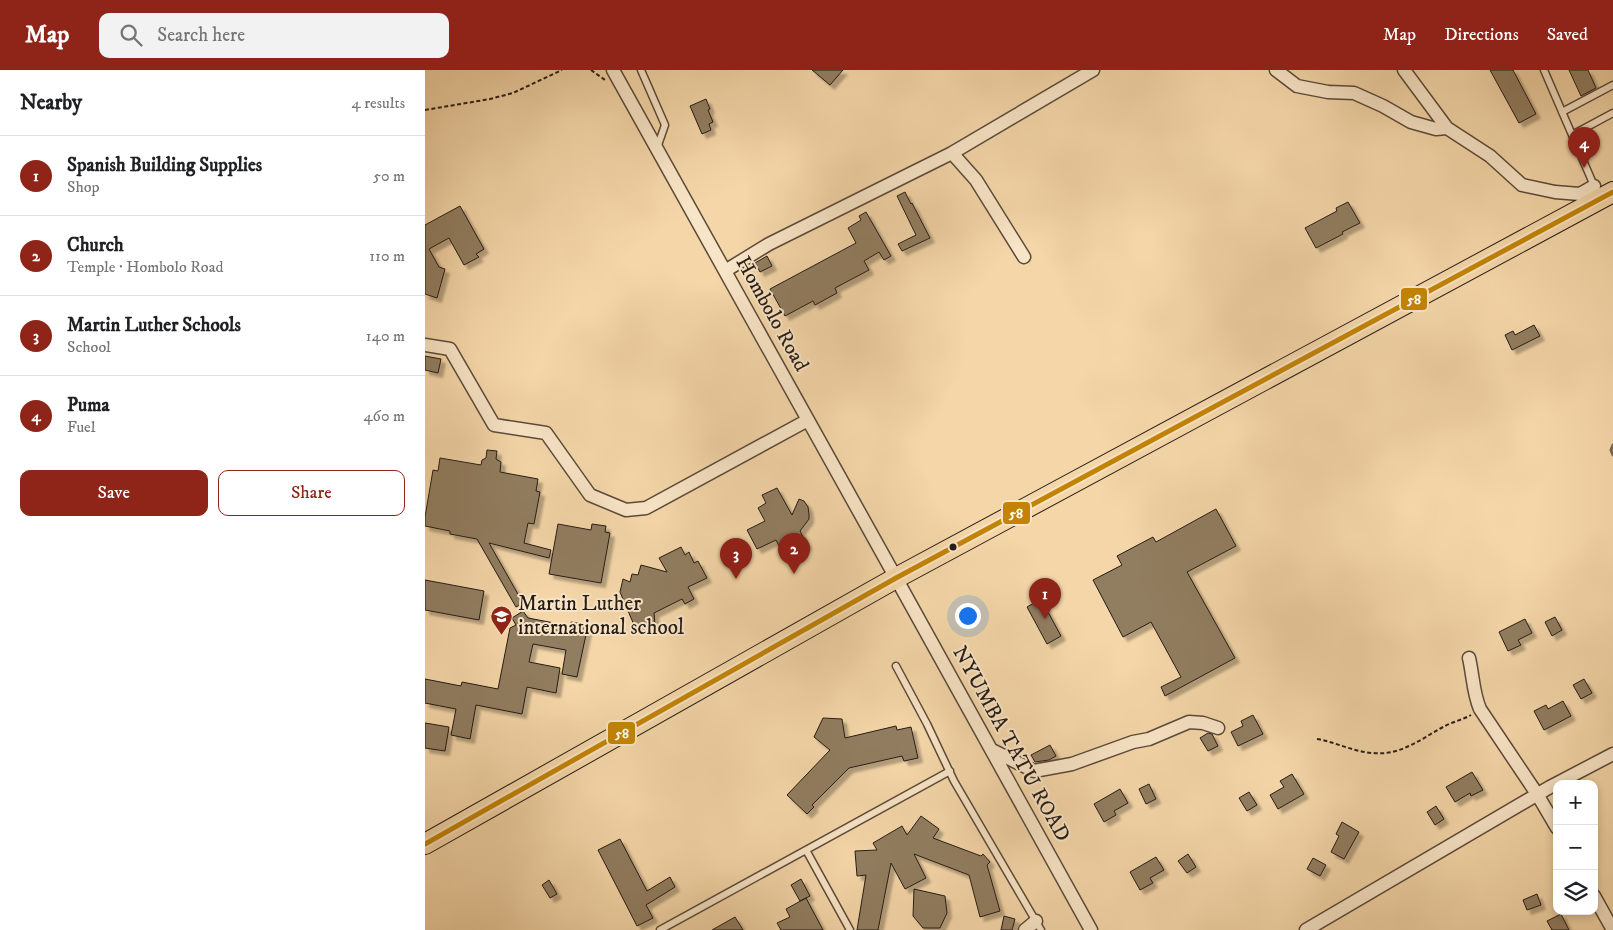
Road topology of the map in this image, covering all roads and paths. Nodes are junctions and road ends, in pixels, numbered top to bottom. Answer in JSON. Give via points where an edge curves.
{"nodes":[{"id":1,"x":562,"y":70,"type":"edge"},
{"id":2,"x":613,"y":70,"type":"edge"},
{"id":3,"x":641,"y":70,"type":"edge"},
{"id":4,"x":1093,"y":70,"type":"edge"},
{"id":5,"x":1277,"y":70,"type":"edge"},
{"id":6,"x":1404,"y":70,"type":"edge"},
{"id":7,"x":1544,"y":70,"type":"edge"},
{"id":8,"x":1613,"y":85,"type":"edge"},
{"id":9,"x":425,"y":110,"type":"edge"},
{"id":10,"x":1562,"y":112,"type":"junction"},
{"id":11,"x":1613,"y":113,"type":"edge"},
{"id":12,"x":1447,"y":128,"type":"junction"},
{"id":13,"x":1572,"y":135,"type":"junction"},
{"id":14,"x":656,"y":149,"type":"junction"},
{"id":15,"x":952,"y":153,"type":"junction"},
{"id":16,"x":1602,"y":192,"type":"edge"},
{"id":17,"x":1024,"y":257,"type":"dead end"},
{"id":18,"x":725,"y":271,"type":"junction"},
{"id":19,"x":425,"y":344,"type":"edge"},
{"id":20,"x":808,"y":420,"type":"junction"},
{"id":21,"x":897,"y":578,"type":"junction"},
{"id":22,"x":1469,"y":658,"type":"dead end"},
{"id":23,"x":896,"y":666,"type":"dead end"},
{"id":24,"x":1480,"y":709,"type":"junction"},
{"id":25,"x":1218,"y":728,"type":"dead end"},
{"id":26,"x":1317,"y":739,"type":"dead end"},
{"id":27,"x":992,"y":750,"type":"junction"},
{"id":28,"x":1613,"y":754,"type":"edge"},
{"id":29,"x":950,"y":771,"type":"junction"},
{"id":30,"x":1537,"y":794,"type":"junction"},
{"id":31,"x":1555,"y":825,"type":"edge"},
{"id":32,"x":425,"y":844,"type":"edge"},
{"id":33,"x":805,"y":850,"type":"junction"},
{"id":34,"x":1598,"y":903,"type":"edge"},
{"id":35,"x":1038,"y":926,"type":"edge"},
{"id":36,"x":660,"y":930,"type":"edge"},
{"id":37,"x":850,"y":930,"type":"edge"},
{"id":38,"x":1025,"y":930,"type":"edge"},
{"id":39,"x":1091,"y":930,"type":"edge"},
{"id":40,"x":1306,"y":930,"type":"edge"},
{"id":41,"x":1613,"y":930,"type":"edge"}],
"edges":[{"from":1,"to":9,"type":"path","via":[[513,94]]},
{"from":2,"to":14,"type":"street","name":"Hombolo Road"},
{"from":3,"to":14,"type":"lane","via":[[665,125]]},
{"from":4,"to":15,"type":"street"},
{"from":5,"to":12,"type":"street","via":[[1297,86],[1354,93],[1411,122]]},
{"from":6,"to":12,"type":"street"},
{"from":7,"to":10,"type":"lane"},
{"from":8,"to":10,"type":"lane"},
{"from":10,"to":13,"type":"lane"},
{"from":11,"to":13,"type":"lane"},
{"from":12,"to":16,"type":"street","via":[[1490,156],[1522,185],[1555,192]]},
{"from":13,"to":16,"type":"lane"},
{"from":14,"to":18,"type":"street","name":"Hombolo Road"},
{"from":15,"to":17,"type":"street","via":[[976,180]]},
{"from":15,"to":18,"type":"street","via":[[769,244]]},
{"from":16,"to":21,"type":"highway"},
{"from":18,"to":20,"type":"street","name":"Hombolo Road"},
{"from":19,"to":20,"type":"street","via":[[450,349],[494,424],[546,433],[590,495],[626,510],[646,508]]},
{"from":20,"to":21,"type":"street","name":"Hombolo Road"},
{"from":21,"to":27,"type":"street","name":"NYUMBA TATU ROAD"},
{"from":21,"to":32,"type":"highway"},
{"from":22,"to":24,"type":"street","via":[[1475,698]]},
{"from":23,"to":29,"type":"lane"},
{"from":24,"to":26,"type":"path","via":[[1409,747],[1389,753],[1351,750]]},
{"from":24,"to":30,"type":"street"},
{"from":25,"to":27,"type":"street","via":[[1189,722],[1072,764],[1033,771]]},
{"from":27,"to":39,"type":"street","name":"NYUMBA TATU ROAD"},
{"from":28,"to":30,"type":"street"},
{"from":29,"to":33,"type":"lane"},
{"from":29,"to":35,"type":"lane"},
{"from":30,"to":31,"type":"street"},
{"from":30,"to":40,"type":"street"},
{"from":33,"to":36,"type":"lane"},
{"from":33,"to":37,"type":"lane"},
{"from":34,"to":41,"type":"street"},
{"from":35,"to":38,"type":"street"}]}
